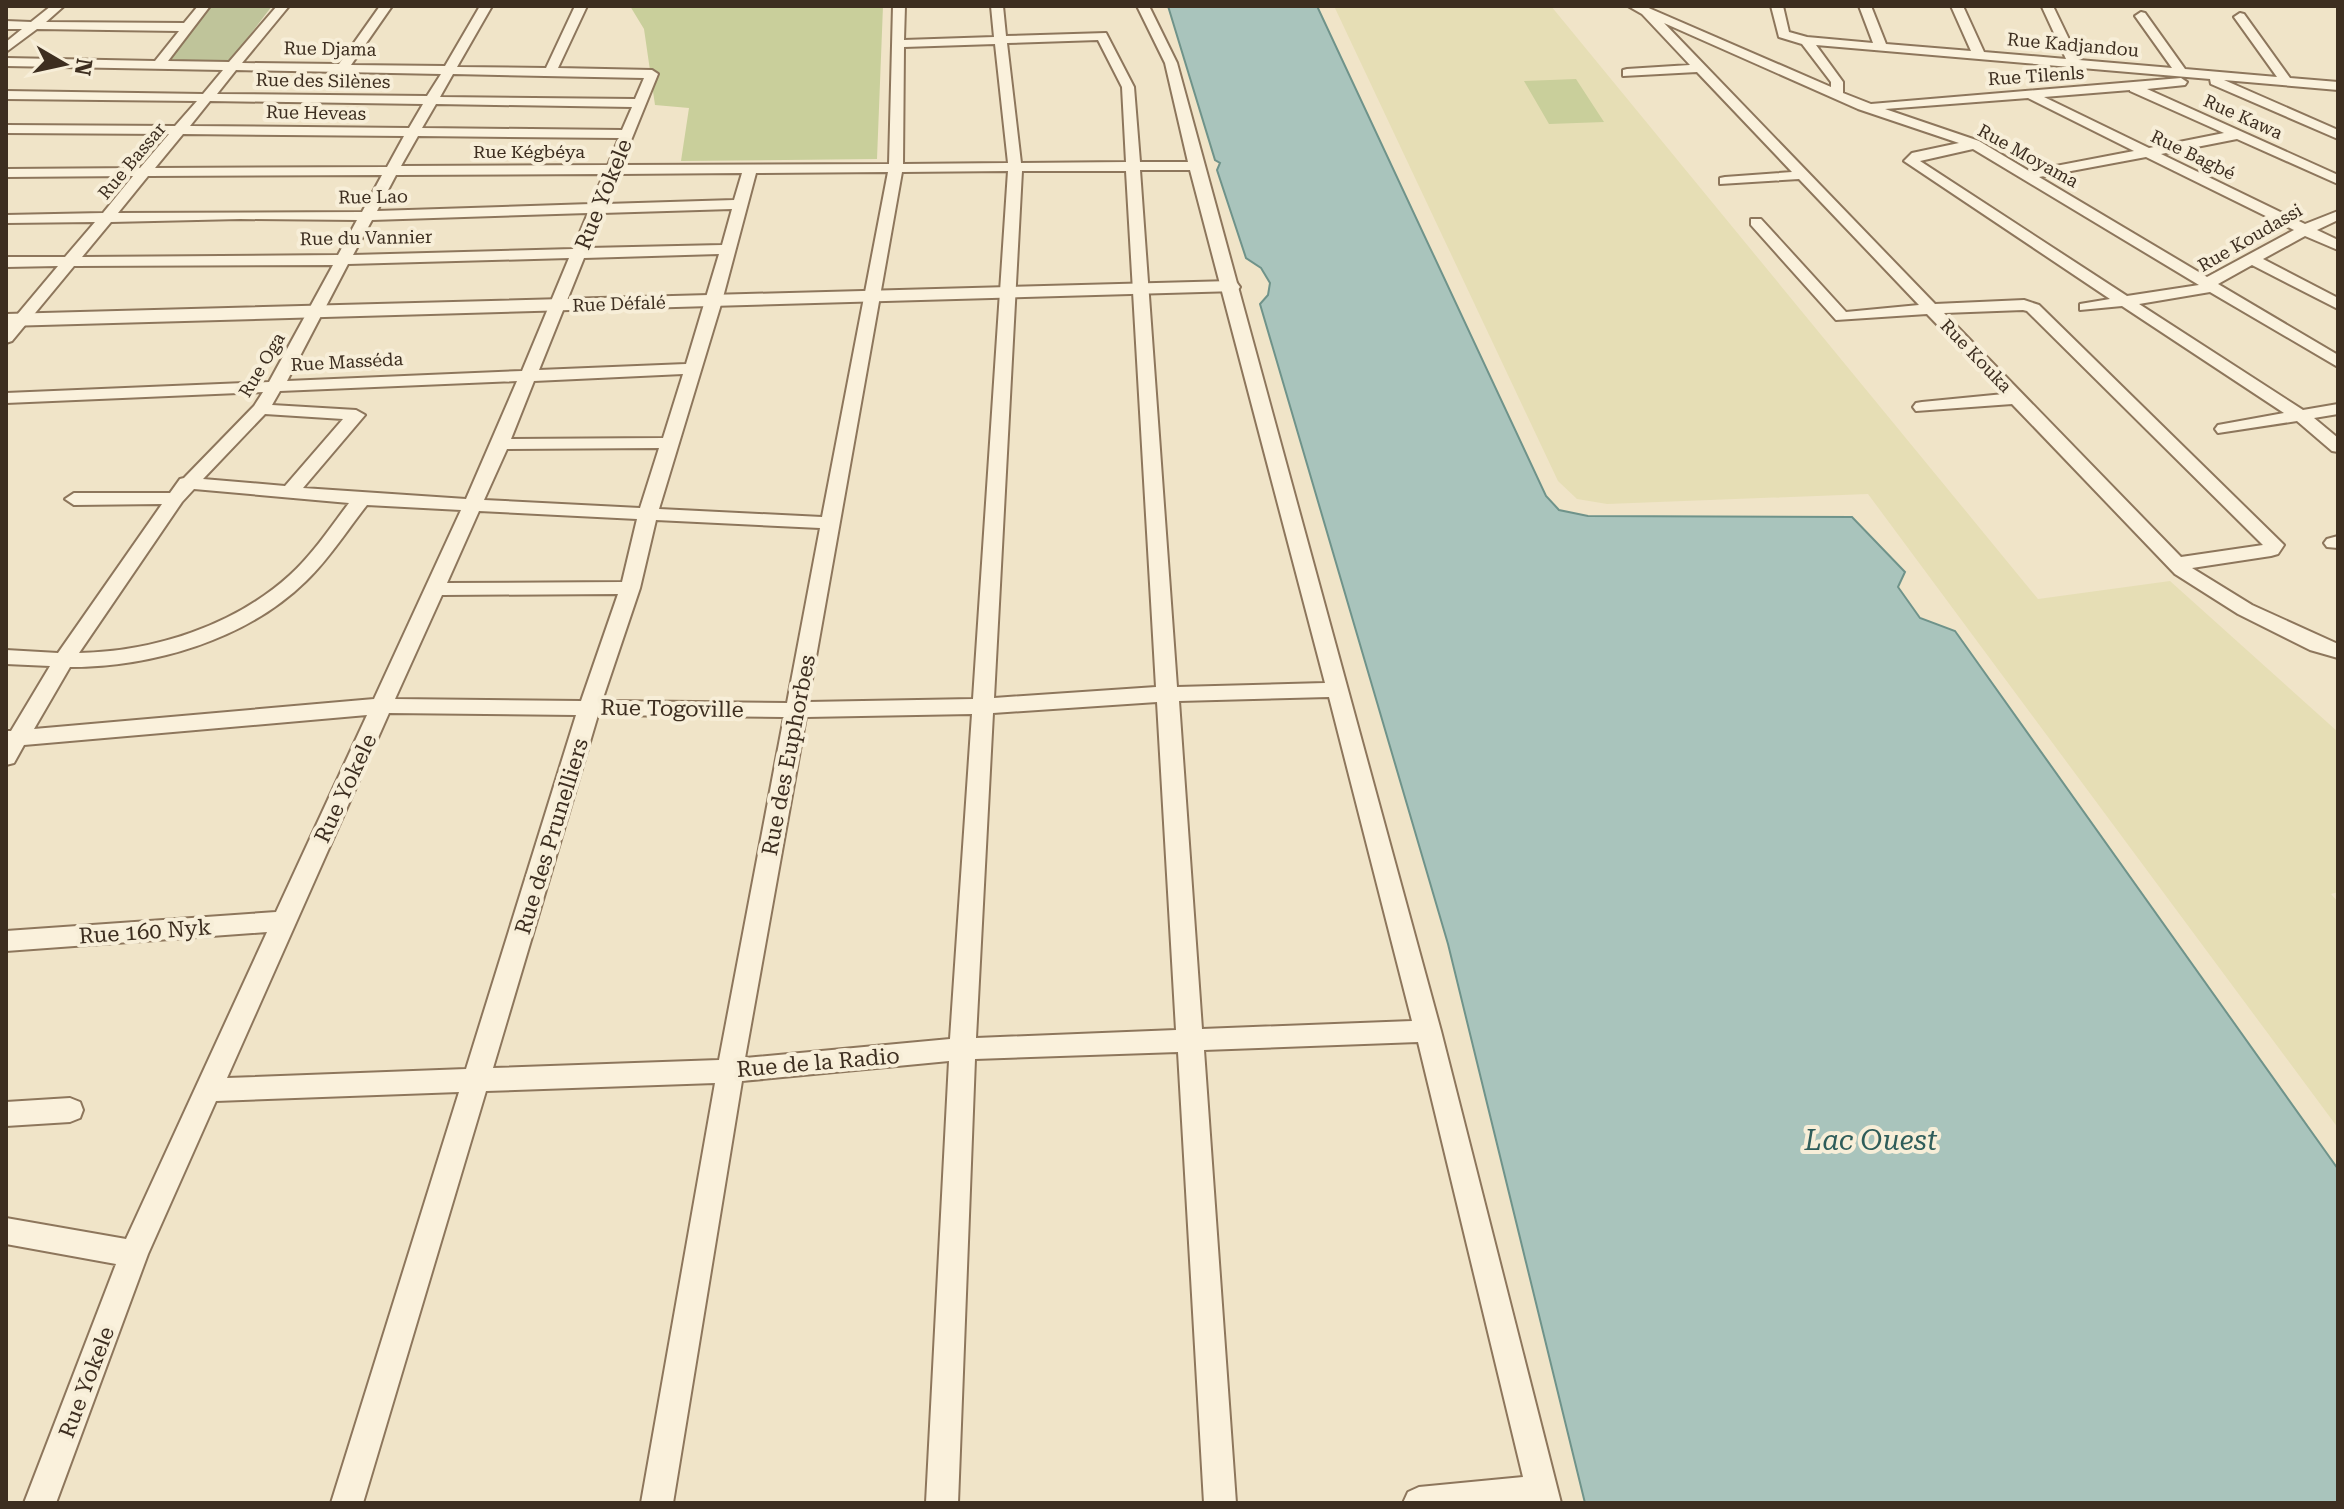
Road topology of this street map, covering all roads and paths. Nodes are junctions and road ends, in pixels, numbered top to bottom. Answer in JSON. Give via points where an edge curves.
{"nodes":[{"id":1,"x":58,"y":6,"type":"edge"},
{"id":2,"x":204,"y":6,"type":"edge"},
{"id":3,"x":283,"y":6,"type":"edge"},
{"id":4,"x":386,"y":6,"type":"edge"},
{"id":5,"x":486,"y":6,"type":"edge"},
{"id":6,"x":581,"y":6,"type":"edge"},
{"id":7,"x":899,"y":6,"type":"edge"},
{"id":8,"x":997,"y":6,"type":"edge"},
{"id":9,"x":1143,"y":6,"type":"edge"},
{"id":10,"x":1777,"y":6,"type":"edge"},
{"id":11,"x":1865,"y":6,"type":"edge"},
{"id":12,"x":1957,"y":6,"type":"edge"},
{"id":13,"x":2048,"y":7,"type":"edge"},
{"id":14,"x":1641,"y":10,"type":"edge"},
{"id":15,"x":2141,"y":16,"type":"dead end"},
{"id":16,"x":2240,"y":17,"type":"dead end"},
{"id":17,"x":6,"y":25,"type":"edge"},
{"id":18,"x":34,"y":25,"type":"junction"},
{"id":19,"x":186,"y":27,"type":"junction"},
{"id":20,"x":999,"y":41,"type":"junction"},
{"id":21,"x":1806,"y":41,"type":"junction"},
{"id":22,"x":900,"y":44,"type":"junction"},
{"id":23,"x":1881,"y":47,"type":"junction"},
{"id":24,"x":6,"y":48,"type":"edge"},
{"id":25,"x":1979,"y":55,"type":"junction"},
{"id":26,"x":6,"y":62,"type":"edge"},
{"id":27,"x":2074,"y":63,"type":"junction"},
{"id":28,"x":159,"y":64,"type":"junction"},
{"id":29,"x":234,"y":65,"type":"junction"},
{"id":30,"x":343,"y":67,"type":"junction"},
{"id":31,"x":1700,"y":68,"type":"junction"},
{"id":32,"x":450,"y":69,"type":"junction"},
{"id":33,"x":551,"y":70,"type":"junction"},
{"id":34,"x":2181,"y":72,"type":"junction"},
{"id":35,"x":1627,"y":73,"type":"dead end"},
{"id":36,"x":652,"y":74,"type":"joint"},
{"id":37,"x":2209,"y":76,"type":"junction"},
{"id":38,"x":2286,"y":81,"type":"junction"},
{"id":39,"x":2305,"y":84,"type":"junction"},
{"id":40,"x":2338,"y":86,"type":"edge"},
{"id":41,"x":2132,"y":87,"type":"junction"},
{"id":42,"x":6,"y":95,"type":"edge"},
{"id":43,"x":1837,"y":95,"type":"junction"},
{"id":44,"x":2032,"y":95,"type":"junction"},
{"id":45,"x":209,"y":98,"type":"junction"},
{"id":46,"x":2338,"y":98,"type":"edge"},
{"id":47,"x":430,"y":101,"type":"junction"},
{"id":48,"x":639,"y":103,"type":"junction"},
{"id":49,"x":1863,"y":106,"type":"junction"},
{"id":50,"x":6,"y":129,"type":"edge"},
{"id":51,"x":182,"y":130,"type":"junction"},
{"id":52,"x":414,"y":132,"type":"junction"},
{"id":53,"x":626,"y":134,"type":"junction"},
{"id":54,"x":2237,"y":135,"type":"junction"},
{"id":55,"x":2338,"y":135,"type":"edge"},
{"id":56,"x":1974,"y":144,"type":"junction"},
{"id":57,"x":2147,"y":153,"type":"junction"},
{"id":58,"x":1133,"y":166,"type":"junction"},
{"id":59,"x":1196,"y":166,"type":"junction"},
{"id":60,"x":1015,"y":167,"type":"junction"},
{"id":61,"x":896,"y":168,"type":"junction"},
{"id":62,"x":612,"y":169,"type":"junction"},
{"id":63,"x":750,"y":169,"type":"junction"},
{"id":64,"x":391,"y":171,"type":"junction"},
{"id":65,"x":146,"y":172,"type":"junction"},
{"id":66,"x":6,"y":173,"type":"edge"},
{"id":67,"x":1802,"y":175,"type":"junction"},
{"id":68,"x":2029,"y":175,"type":"junction"},
{"id":69,"x":2338,"y":180,"type":"edge"},
{"id":70,"x":1725,"y":181,"type":"dead end"},
{"id":71,"x":741,"y":204,"type":"junction"},
{"id":72,"x":597,"y":207,"type":"junction"},
{"id":73,"x":2338,"y":215,"type":"edge"},
{"id":74,"x":369,"y":216,"type":"junction"},
{"id":75,"x":109,"y":217,"type":"junction"},
{"id":76,"x":6,"y":219,"type":"edge"},
{"id":77,"x":1756,"y":222,"type":"dead end"},
{"id":78,"x":2302,"y":229,"type":"junction"},
{"id":79,"x":2338,"y":246,"type":"edge"},
{"id":80,"x":728,"y":249,"type":"junction"},
{"id":81,"x":581,"y":251,"type":"junction"},
{"id":82,"x":344,"y":260,"type":"junction"},
{"id":83,"x":2254,"y":260,"type":"junction"},
{"id":84,"x":72,"y":261,"type":"junction"},
{"id":85,"x":6,"y":262,"type":"edge"},
{"id":86,"x":2208,"y":283,"type":"junction"},
{"id":87,"x":1231,"y":287,"type":"junction"},
{"id":88,"x":1141,"y":289,"type":"junction"},
{"id":89,"x":1008,"y":293,"type":"junction"},
{"id":90,"x":874,"y":297,"type":"junction"},
{"id":91,"x":714,"y":301,"type":"junction"},
{"id":92,"x":2125,"y":302,"type":"junction"},
{"id":93,"x":2338,"y":304,"type":"edge"},
{"id":94,"x":556,"y":305,"type":"junction"},
{"id":95,"x":2086,"y":307,"type":"dead end"},
{"id":96,"x":1931,"y":309,"type":"junction"},
{"id":97,"x":314,"y":312,"type":"junction"},
{"id":98,"x":14,"y":320,"type":"edge"},
{"id":99,"x":6,"y":338,"type":"edge"},
{"id":100,"x":2338,"y":362,"type":"edge"},
{"id":101,"x":690,"y":369,"type":"junction"},
{"id":102,"x":527,"y":374,"type":"junction"},
{"id":103,"x":276,"y":385,"type":"junction"},
{"id":104,"x":6,"y":398,"type":"edge"},
{"id":105,"x":2017,"y":398,"type":"junction"},
{"id":106,"x":1922,"y":407,"type":"dead end"},
{"id":107,"x":261,"y":409,"type":"junction"},
{"id":108,"x":2338,"y":409,"type":"edge"},
{"id":109,"x":2303,"y":418,"type":"junction"},
{"id":110,"x":2224,"y":429,"type":"dead end"},
{"id":111,"x":668,"y":443,"type":"junction"},
{"id":112,"x":500,"y":444,"type":"junction"},
{"id":113,"x":2338,"y":447,"type":"edge"},
{"id":114,"x":181,"y":491,"type":"junction"},
{"id":115,"x":289,"y":493,"type":"junction"},
{"id":116,"x":74,"y":499,"type":"dead end"},
{"id":117,"x":362,"y":499,"type":"junction"},
{"id":118,"x":473,"y":503,"type":"junction"},
{"id":119,"x":648,"y":513,"type":"junction"},
{"id":120,"x":829,"y":523,"type":"junction"},
{"id":121,"x":2176,"y":564,"type":"junction"},
{"id":122,"x":630,"y":588,"type":"junction"},
{"id":123,"x":436,"y":589,"type":"junction"},
{"id":124,"x":2338,"y":651,"type":"edge"},
{"id":125,"x":6,"y":657,"type":"edge"},
{"id":126,"x":64,"y":660,"type":"junction"},
{"id":127,"x":1339,"y":690,"type":"junction"},
{"id":128,"x":1166,"y":694,"type":"junction"},
{"id":129,"x":383,"y":706,"type":"junction"},
{"id":130,"x":590,"y":706,"type":"junction"},
{"id":131,"x":985,"y":706,"type":"junction"},
{"id":132,"x":798,"y":710,"type":"junction"},
{"id":133,"x":12,"y":738,"type":"edge"},
{"id":134,"x":6,"y":757,"type":"edge"},
{"id":135,"x":284,"y":921,"type":"junction"},
{"id":136,"x":6,"y":941,"type":"edge"},
{"id":137,"x":1428,"y":1031,"type":"junction"},
{"id":138,"x":1191,"y":1041,"type":"junction"},
{"id":139,"x":963,"y":1049,"type":"junction"},
{"id":140,"x":730,"y":1071,"type":"junction"},
{"id":141,"x":476,"y":1082,"type":"junction"},
{"id":142,"x":208,"y":1090,"type":"junction"},
{"id":143,"x":70,"y":1110,"type":"dead end"},
{"id":144,"x":6,"y":1114,"type":"edge"},
{"id":145,"x":6,"y":1231,"type":"edge"},
{"id":146,"x":134,"y":1254,"type":"junction"},
{"id":147,"x":1544,"y":1497,"type":"edge"},
{"id":148,"x":40,"y":1503,"type":"edge"},
{"id":149,"x":347,"y":1503,"type":"edge"},
{"id":150,"x":657,"y":1503,"type":"edge"},
{"id":151,"x":942,"y":1503,"type":"edge"},
{"id":152,"x":1220,"y":1503,"type":"edge"},
{"id":153,"x":1419,"y":1503,"type":"edge"}],
"edges":[{"from":1,"to":18,"type":"street"},
{"from":2,"to":19,"type":"street"},
{"from":3,"to":29,"type":"street","name":"Rue Bassar"},
{"from":4,"to":30,"type":"street"},
{"from":5,"to":32,"type":"street","name":"Rue Oga"},
{"from":6,"to":33,"type":"street"},
{"from":7,"to":22,"type":"street","name":"Rue des Euphorbes"},
{"from":8,"to":20,"type":"street"},
{"from":9,"to":59,"type":"street","via":[[1171,63]]},
{"from":10,"to":21,"type":"street","via":[[1783,34]]},
{"from":11,"to":23,"type":"street"},
{"from":12,"to":25,"type":"street"},
{"from":13,"to":27,"type":"street"},
{"from":14,"to":31,"type":"street","name":"Rue Kouka"},
{"from":14,"to":43,"type":"street","name":"Rue Moyama"},
{"from":15,"to":34,"type":"street"},
{"from":16,"to":38,"type":"street"},
{"from":17,"to":18,"type":"street"},
{"from":18,"to":19,"type":"street"},
{"from":18,"to":24,"type":"street"},
{"from":19,"to":28,"type":"street"},
{"from":20,"to":22,"type":"street"},
{"from":20,"to":58,"type":"street","via":[[1102,36],[1128,87]]},
{"from":20,"to":60,"type":"street"},
{"from":21,"to":23,"type":"street","name":"Rue Kadjandou"},
{"from":21,"to":43,"type":"street","via":[[1837,82]]},
{"from":22,"to":61,"type":"street","name":"Rue des Euphorbes"},
{"from":23,"to":25,"type":"street","name":"Rue Kadjandou"},
{"from":25,"to":27,"type":"street","name":"Rue Kadjandou"},
{"from":26,"to":28,"type":"street","name":"Rue Djama"},
{"from":27,"to":34,"type":"street","name":"Rue Kadjandou"},
{"from":28,"to":29,"type":"street","name":"Rue Djama"},
{"from":29,"to":30,"type":"street","name":"Rue Djama"},
{"from":29,"to":45,"type":"street","name":"Rue Bassar"},
{"from":30,"to":32,"type":"street","name":"Rue Djama"},
{"from":31,"to":35,"type":"street"},
{"from":31,"to":67,"type":"street","name":"Rue Kouka"},
{"from":32,"to":33,"type":"street","name":"Rue Djama"},
{"from":32,"to":47,"type":"street","name":"Rue Oga"},
{"from":33,"to":36,"type":"street","name":"Rue Djama"},
{"from":34,"to":37,"type":"street","name":"Rue Kadjandou"},
{"from":36,"to":48,"type":"street","name":"Rue Yokele"},
{"from":37,"to":38,"type":"street","name":"Rue Kadjandou"},
{"from":37,"to":41,"type":"street","name":"Rue Tilenls"},
{"from":37,"to":55,"type":"street"},
{"from":38,"to":39,"type":"street","name":"Rue Kadjandou"},
{"from":39,"to":40,"type":"street","name":"Rue Kadjandou"},
{"from":39,"to":46,"type":"street"},
{"from":41,"to":44,"type":"street","name":"Rue Tilenls"},
{"from":41,"to":54,"type":"street","name":"Rue Kawa"},
{"from":42,"to":45,"type":"street","name":"Rue des Silènes"},
{"from":43,"to":49,"type":"street","name":"Rue Moyama"},
{"from":44,"to":49,"type":"street","name":"Rue Tilenls"},
{"from":44,"to":57,"type":"street","name":"Rue Bagbé"},
{"from":45,"to":47,"type":"street","name":"Rue des Silènes"},
{"from":45,"to":51,"type":"street","name":"Rue Bassar"},
{"from":47,"to":48,"type":"street","name":"Rue des Silènes"},
{"from":47,"to":52,"type":"street","name":"Rue Oga"},
{"from":48,"to":53,"type":"street","name":"Rue Yokele"},
{"from":49,"to":56,"type":"street","name":"Rue Moyama"},
{"from":50,"to":51,"type":"street","name":"Rue Heveas"},
{"from":51,"to":52,"type":"street","name":"Rue Heveas"},
{"from":51,"to":65,"type":"street","name":"Rue Bassar"},
{"from":52,"to":53,"type":"street","name":"Rue Heveas"},
{"from":52,"to":64,"type":"street","name":"Rue Oga"},
{"from":53,"to":62,"type":"street","name":"Rue Yokele"},
{"from":54,"to":57,"type":"street"},
{"from":54,"to":69,"type":"street","name":"Rue Kawa"},
{"from":56,"to":68,"type":"street","name":"Rue Moyama"},
{"from":56,"to":92,"type":"street","via":[[1911,161]]},
{"from":57,"to":68,"type":"street"},
{"from":57,"to":78,"type":"street","name":"Rue Bagbé"},
{"from":58,"to":59,"type":"street","name":"Rue Kégbéya"},
{"from":58,"to":60,"type":"street","name":"Rue Kégbéya"},
{"from":58,"to":88,"type":"street"},
{"from":59,"to":87,"type":"street"},
{"from":60,"to":61,"type":"street","name":"Rue Kégbéya"},
{"from":60,"to":89,"type":"street"},
{"from":61,"to":63,"type":"street","name":"Rue Kégbéya"},
{"from":61,"to":90,"type":"street","name":"Rue des Euphorbes"},
{"from":62,"to":63,"type":"street","name":"Rue Kégbéya"},
{"from":62,"to":64,"type":"street","name":"Rue Kégbéya"},
{"from":62,"to":72,"type":"street","name":"Rue Yokele"},
{"from":63,"to":71,"type":"street","name":"Rue des Prunelliers"},
{"from":64,"to":65,"type":"street","name":"Rue Kégbéya"},
{"from":64,"to":74,"type":"street","name":"Rue Oga"},
{"from":65,"to":66,"type":"street","name":"Rue Kégbéya"},
{"from":65,"to":75,"type":"street","name":"Rue Bassar"},
{"from":67,"to":70,"type":"street"},
{"from":67,"to":96,"type":"street","name":"Rue Kouka"},
{"from":68,"to":86,"type":"street","name":"Rue Moyama"},
{"from":71,"to":72,"type":"street","name":"Rue Lao"},
{"from":71,"to":80,"type":"street","name":"Rue des Prunelliers"},
{"from":72,"to":74,"type":"street","name":"Rue Lao"},
{"from":72,"to":81,"type":"street","name":"Rue Yokele"},
{"from":73,"to":78,"type":"street","name":"Rue Koudassi"},
{"from":74,"to":75,"type":"street","name":"Rue Lao"},
{"from":74,"to":82,"type":"street","name":"Rue Oga"},
{"from":75,"to":76,"type":"street","name":"Rue Lao"},
{"from":75,"to":84,"type":"street","name":"Rue Bassar"},
{"from":77,"to":96,"type":"street","via":[[1842,317]]},
{"from":78,"to":79,"type":"street","name":"Rue Bagbé"},
{"from":78,"to":83,"type":"street","name":"Rue Koudassi"},
{"from":80,"to":81,"type":"street","name":"Rue du Vannier"},
{"from":80,"to":91,"type":"street","name":"Rue des Prunelliers"},
{"from":81,"to":82,"type":"street","name":"Rue du Vannier"},
{"from":81,"to":94,"type":"street","name":"Rue Yokele"},
{"from":82,"to":84,"type":"street","name":"Rue du Vannier"},
{"from":82,"to":97,"type":"street","name":"Rue Oga"},
{"from":83,"to":86,"type":"street","name":"Rue Koudassi"},
{"from":83,"to":93,"type":"street"},
{"from":84,"to":85,"type":"street","name":"Rue du Vannier"},
{"from":84,"to":98,"type":"street","name":"Rue Bassar"},
{"from":86,"to":92,"type":"street","name":"Rue Koudassi","via":[[2192,292]]},
{"from":86,"to":100,"type":"street","name":"Rue Moyama"},
{"from":87,"to":88,"type":"street","name":"Rue Défalé"},
{"from":87,"to":127,"type":"street"},
{"from":88,"to":89,"type":"street","name":"Rue Défalé"},
{"from":88,"to":128,"type":"street"},
{"from":89,"to":90,"type":"street","name":"Rue Défalé"},
{"from":89,"to":131,"type":"street"},
{"from":90,"to":91,"type":"street","name":"Rue Défalé"},
{"from":90,"to":120,"type":"street","name":"Rue des Euphorbes"},
{"from":91,"to":94,"type":"street","name":"Rue Défalé"},
{"from":91,"to":101,"type":"street","name":"Rue des Prunelliers"},
{"from":92,"to":95,"type":"street","name":"Rue Koudassi"},
{"from":92,"to":109,"type":"street"},
{"from":94,"to":97,"type":"street","name":"Rue Défalé"},
{"from":94,"to":102,"type":"street","name":"Rue Yokele"},
{"from":96,"to":105,"type":"street","name":"Rue Kouka"},
{"from":96,"to":121,"type":"street","via":[[2033,308],[2274,545],[2271,550]]},
{"from":97,"to":98,"type":"street","name":"Rue Défalé"},
{"from":97,"to":103,"type":"street","name":"Rue Oga"},
{"from":98,"to":99,"type":"street","name":"Rue Bassar"},
{"from":101,"to":102,"type":"street","name":"Rue Masséda"},
{"from":101,"to":111,"type":"street","name":"Rue des Prunelliers"},
{"from":102,"to":103,"type":"street","name":"Rue Masséda"},
{"from":102,"to":112,"type":"street","name":"Rue Yokele"},
{"from":103,"to":104,"type":"street","name":"Rue Masséda"},
{"from":103,"to":107,"type":"street","name":"Rue Oga"},
{"from":105,"to":106,"type":"street"},
{"from":105,"to":121,"type":"street","name":"Rue Kouka"},
{"from":107,"to":114,"type":"street","name":"Rue Oga"},
{"from":107,"to":115,"type":"street","via":[[356,415]]},
{"from":108,"to":109,"type":"street"},
{"from":109,"to":110,"type":"street"},
{"from":109,"to":113,"type":"street"},
{"from":111,"to":112,"type":"street"},
{"from":111,"to":119,"type":"street","name":"Rue des Prunelliers"},
{"from":112,"to":118,"type":"street","name":"Rue Yokele"},
{"from":114,"to":115,"type":"street"},
{"from":114,"to":116,"type":"street"},
{"from":114,"to":126,"type":"street","name":"Rue Oga"},
{"from":115,"to":117,"type":"street"},
{"from":117,"to":118,"type":"street"},
{"from":117,"to":126,"type":"street","via":[[295,581],[221,628],[156,654]]},
{"from":118,"to":119,"type":"street"},
{"from":118,"to":123,"type":"street","name":"Rue Yokele"},
{"from":119,"to":120,"type":"street"},
{"from":119,"to":122,"type":"street","name":"Rue des Prunelliers"},
{"from":120,"to":132,"type":"street","name":"Rue des Euphorbes"},
{"from":121,"to":124,"type":"street","name":"Rue Kouka","via":[[2218,597]]},
{"from":122,"to":123,"type":"street"},
{"from":122,"to":130,"type":"street","name":"Rue des Prunelliers"},
{"from":123,"to":129,"type":"street","name":"Rue Yokele"},
{"from":125,"to":126,"type":"street"},
{"from":126,"to":133,"type":"street","name":"Rue Oga"},
{"from":127,"to":128,"type":"street","name":"Rue Togoville"},
{"from":127,"to":137,"type":"street"},
{"from":128,"to":131,"type":"street","name":"Rue Togoville"},
{"from":128,"to":138,"type":"street"},
{"from":129,"to":130,"type":"street","name":"Rue Togoville"},
{"from":129,"to":133,"type":"street","name":"Rue Togoville"},
{"from":129,"to":135,"type":"street","name":"Rue Yokele"},
{"from":130,"to":132,"type":"street","name":"Rue Togoville"},
{"from":130,"to":141,"type":"street","name":"Rue des Prunelliers"},
{"from":131,"to":132,"type":"street","name":"Rue Togoville"},
{"from":131,"to":139,"type":"street"},
{"from":132,"to":140,"type":"street","name":"Rue des Euphorbes"},
{"from":133,"to":134,"type":"street","name":"Rue Oga"},
{"from":135,"to":136,"type":"street","name":"Rue 160 Nyk"},
{"from":135,"to":142,"type":"street","name":"Rue Yokele"},
{"from":137,"to":138,"type":"street","name":"Rue de la Radio"},
{"from":137,"to":147,"type":"street"},
{"from":138,"to":139,"type":"street","name":"Rue de la Radio"},
{"from":138,"to":152,"type":"street"},
{"from":139,"to":140,"type":"street","name":"Rue de la Radio"},
{"from":139,"to":151,"type":"street"},
{"from":140,"to":141,"type":"street","name":"Rue de la Radio"},
{"from":140,"to":150,"type":"street","name":"Rue des Euphorbes"},
{"from":141,"to":142,"type":"street","name":"Rue de la Radio"},
{"from":141,"to":149,"type":"street","name":"Rue des Prunelliers"},
{"from":142,"to":146,"type":"street","name":"Rue Yokele"},
{"from":143,"to":144,"type":"street"},
{"from":145,"to":146,"type":"street"},
{"from":146,"to":148,"type":"street","name":"Rue Yokele"},
{"from":147,"to":153,"type":"street"}]}
